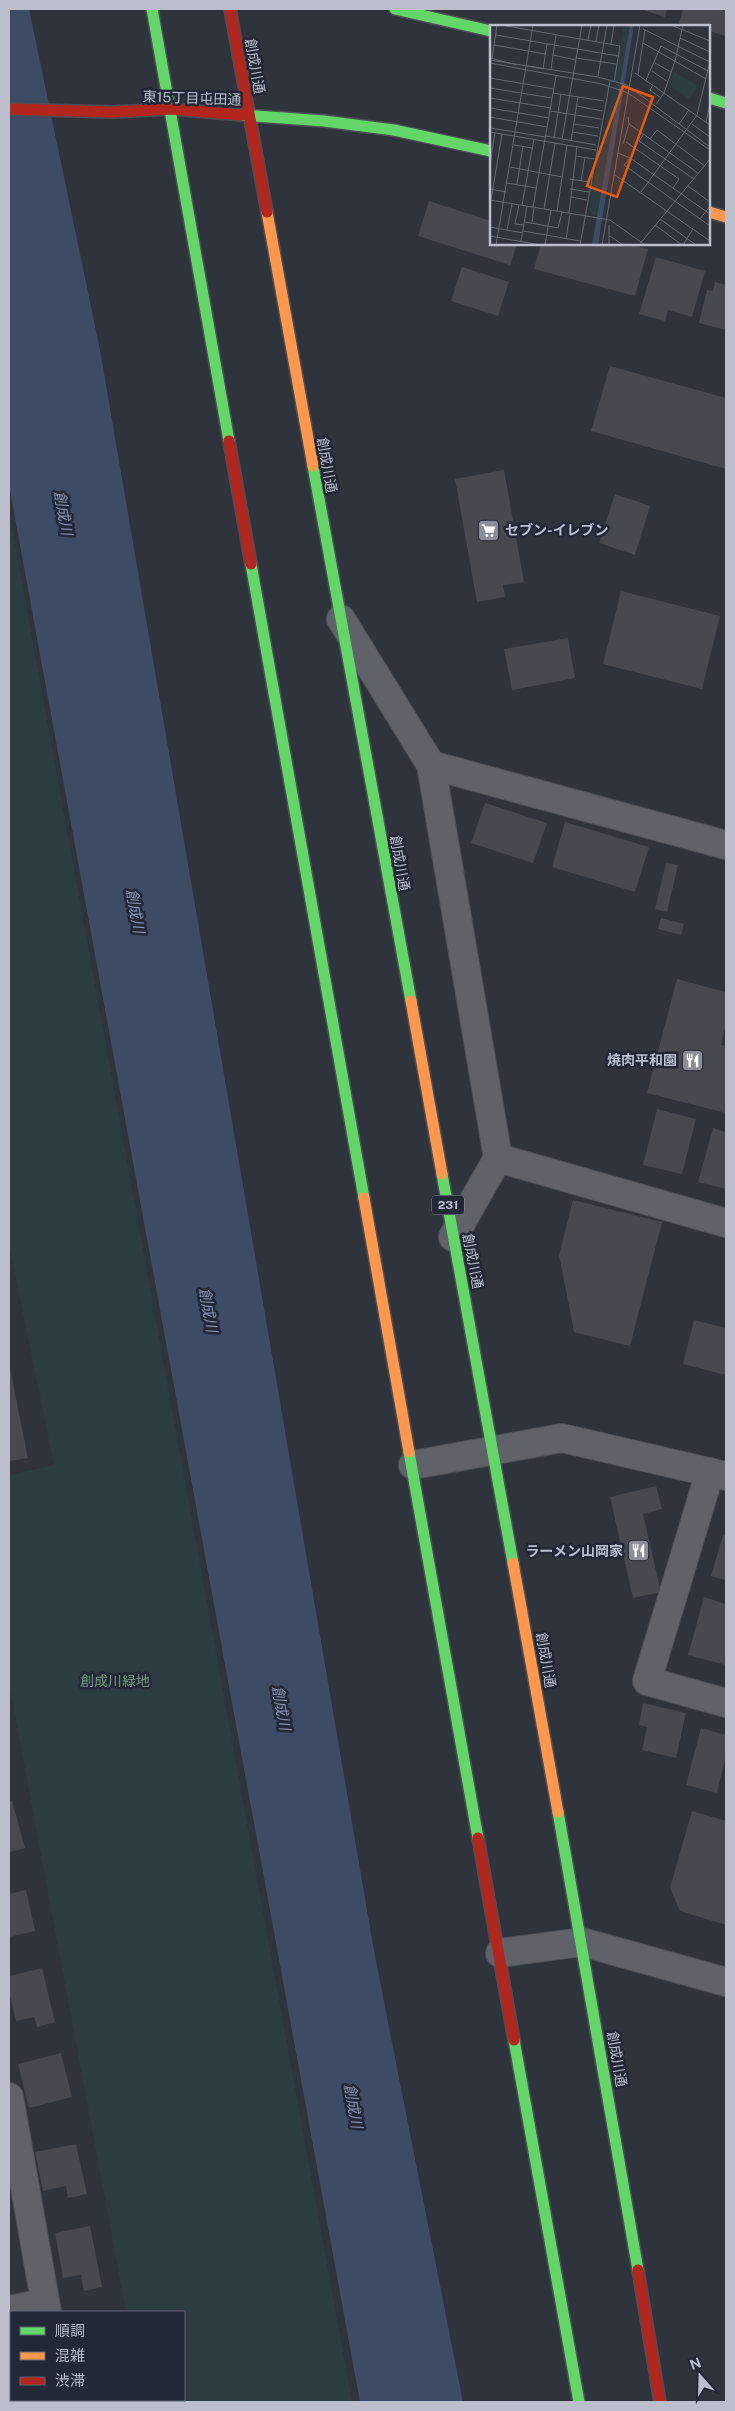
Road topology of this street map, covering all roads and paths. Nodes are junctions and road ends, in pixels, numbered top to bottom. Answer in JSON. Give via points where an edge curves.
{"nodes":[{"id":1,"x":152,"y":9,"type":"edge"},
{"id":2,"x":230,"y":9,"type":"edge"},
{"id":3,"x":396,"y":9,"type":"edge"},
{"id":4,"x":490,"y":31,"type":"edge"},
{"id":5,"x":710,"y":98,"type":"edge"},
{"id":6,"x":726,"y":103,"type":"edge"},
{"id":7,"x":9,"y":109,"type":"edge"},
{"id":8,"x":172,"y":109,"type":"junction"},
{"id":9,"x":248,"y":115,"type":"junction"},
{"id":10,"x":490,"y":151,"type":"edge"},
{"id":11,"x":710,"y":212,"type":"edge"},
{"id":12,"x":726,"y":217,"type":"edge"},
{"id":13,"x":340,"y":618,"type":"junction"},
{"id":14,"x":431,"y":765,"type":"junction"},
{"id":15,"x":726,"y":845,"type":"edge"},
{"id":16,"x":498,"y":1158,"type":"junction"},
{"id":17,"x":726,"y":1223,"type":"edge"},
{"id":18,"x":454,"y":1237,"type":"junction"},
{"id":19,"x":492,"y":1449,"type":"junction"},
{"id":20,"x":413,"y":1465,"type":"junction"},
{"id":21,"x":718,"y":1474,"type":"edge"},
{"id":22,"x":726,"y":1703,"type":"edge"},
{"id":23,"x":582,"y":1942,"type":"junction"},
{"id":24,"x":500,"y":1953,"type":"junction"},
{"id":25,"x":726,"y":1982,"type":"edge"},
{"id":26,"x":9,"y":2097,"type":"edge"},
{"id":27,"x":46,"y":2307,"type":"edge"},
{"id":28,"x":9,"y":2310,"type":"edge"},
{"id":29,"x":579,"y":2402,"type":"edge"},
{"id":30,"x":660,"y":2402,"type":"edge"}],
"edges":[{"from":1,"to":8,"type":"main road"},
{"from":2,"to":9,"type":"main road","name":"創成川通","number":"231"},
{"from":3,"to":4,"type":"main road"},
{"from":5,"to":6,"type":"main road"},
{"from":7,"to":8,"type":"main road","name":"東15丁目屯田通","via":[[112,112]]},
{"from":8,"to":9,"type":"main road","name":"東15丁目屯田通"},
{"from":8,"to":20,"type":"main road"},
{"from":9,"to":10,"type":"main road","name":"東15丁目屯田通","via":[[394,130]]},
{"from":9,"to":13,"type":"main road","name":"創成川通","number":"231"},
{"from":11,"to":12,"type":"main road"},
{"from":13,"to":14,"type":"street"},
{"from":13,"to":18,"type":"main road","name":"創成川通","number":"231"},
{"from":14,"to":15,"type":"street"},
{"from":14,"to":16,"type":"street"},
{"from":16,"to":17,"type":"street"},
{"from":16,"to":18,"type":"street"},
{"from":18,"to":19,"type":"main road","name":"創成川通","number":"231"},
{"from":19,"to":20,"type":"street"},
{"from":19,"to":21,"type":"street","via":[[562,1438]]},
{"from":19,"to":23,"type":"main road","name":"創成川通","number":"231"},
{"from":20,"to":24,"type":"main road"},
{"from":21,"to":22,"type":"street","via":[[647,1681]]},
{"from":23,"to":24,"type":"street"},
{"from":23,"to":25,"type":"street"},
{"from":23,"to":30,"type":"main road","name":"創成川通","number":"231"},
{"from":24,"to":29,"type":"main road"},
{"from":26,"to":27,"type":"street"},
{"from":27,"to":28,"type":"street"}]}
